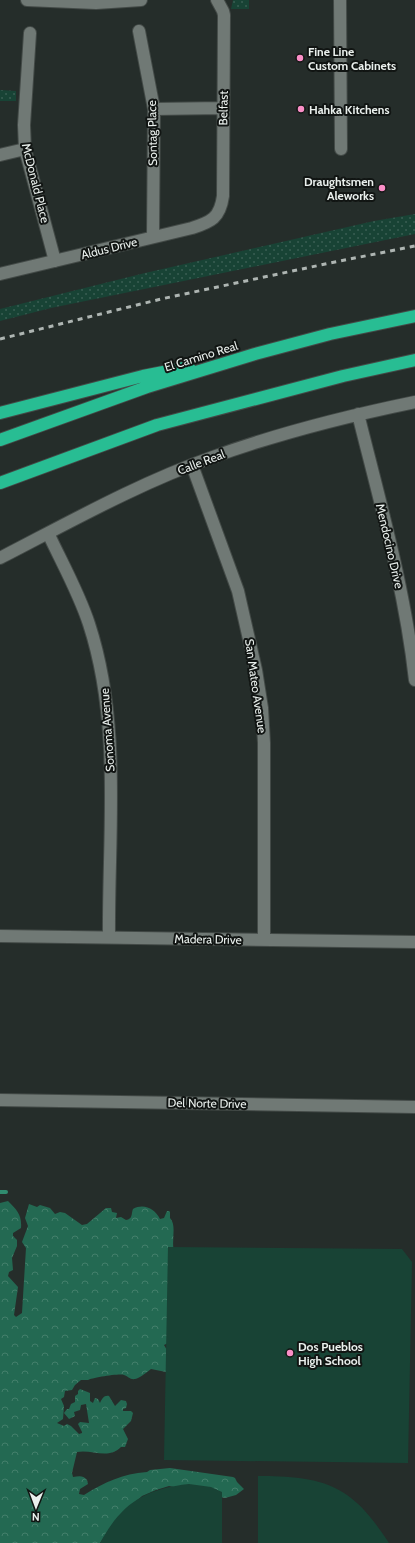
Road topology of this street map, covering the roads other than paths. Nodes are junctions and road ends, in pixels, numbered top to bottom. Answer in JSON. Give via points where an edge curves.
{"nodes":[{"id":1,"x":27,"y":0,"type":"edge"},
{"id":2,"x":142,"y":0,"type":"edge"},
{"id":3,"x":217,"y":0,"type":"edge"},
{"id":4,"x":340,"y":0,"type":"edge"},
{"id":5,"x":139,"y":31,"type":"dead end"},
{"id":6,"x":30,"y":33,"type":"dead end"},
{"id":7,"x":222,"y":108,"type":"junction"},
{"id":8,"x":154,"y":109,"type":"junction"},
{"id":9,"x":25,"y":149,"type":"junction"},
{"id":10,"x":341,"y":149,"type":"dead end"},
{"id":11,"x":0,"y":155,"type":"edge"},
{"id":12,"x":216,"y":216,"type":"joint"},
{"id":13,"x":152,"y":237,"type":"junction"},
{"id":14,"x":55,"y":261,"type":"junction"},
{"id":15,"x":0,"y":274,"type":"edge"},
{"id":16,"x":415,"y":316,"type":"edge"},
{"id":17,"x":255,"y":354,"type":"junction"},
{"id":18,"x":415,"y":360,"type":"edge"},
{"id":19,"x":415,"y":402,"type":"edge"},
{"id":20,"x":0,"y":413,"type":"edge"},
{"id":21,"x":358,"y":414,"type":"junction"},
{"id":22,"x":0,"y":440,"type":"edge"},
{"id":23,"x":192,"y":465,"type":"junction"},
{"id":24,"x":0,"y":483,"type":"edge"},
{"id":25,"x":48,"y":533,"type":"junction"},
{"id":26,"x":0,"y":558,"type":"edge"},
{"id":27,"x":415,"y":680,"type":"edge"},
{"id":28,"x":0,"y":936,"type":"edge"},
{"id":29,"x":109,"y":937,"type":"junction"},
{"id":30,"x":264,"y":940,"type":"junction"},
{"id":31,"x":415,"y":942,"type":"edge"},
{"id":32,"x":0,"y":1100,"type":"edge"},
{"id":33,"x":415,"y":1107,"type":"edge"}],
"edges":[{"from":1,"to":2,"type":"street","via":[[96,3]]},
{"from":3,"to":7,"type":"street","name":"Belfast","via":[[224,15]]},
{"from":4,"to":10,"type":"street"},
{"from":5,"to":8,"type":"street","name":"Sontag Place"},
{"from":6,"to":9,"type":"street","name":"McDonald Place"},
{"from":7,"to":8,"type":"street"},
{"from":7,"to":12,"type":"street","name":"Belfast","via":[[223,196]]},
{"from":8,"to":13,"type":"street","name":"Sontag Place"},
{"from":9,"to":11,"type":"street"},
{"from":9,"to":14,"type":"street","name":"McDonald Place"},
{"from":12,"to":13,"type":"street","name":"Aldus Drive","via":[[192,228]]},
{"from":13,"to":14,"type":"street","name":"Aldus Drive"},
{"from":14,"to":15,"type":"street","name":"Aldus Drive"},
{"from":16,"to":17,"type":"highway","name":"El Camino Real","via":[[330,334]]},
{"from":17,"to":20,"type":"highway","via":[[143,376]]},
{"from":17,"to":22,"type":"highway","name":"El Camino Real","via":[[147,387]]},
{"from":18,"to":24,"type":"highway","via":[[343,376],[157,425]]},
{"from":19,"to":21,"type":"street","name":"Calle Real"},
{"from":21,"to":23,"type":"street","name":"Calle Real","via":[[275,436]]},
{"from":21,"to":27,"type":"street","name":"Mendocino Drive","via":[[398,580]]},
{"from":23,"to":25,"type":"street","name":"Calle Real","via":[[107,502]]},
{"from":23,"to":30,"type":"street","name":"San Mateo Avenue","via":[[238,591],[262,708]]},
{"from":25,"to":26,"type":"street","name":"Calle Real"},
{"from":25,"to":29,"type":"street","name":"Sonoma Avenue","via":[[89,624],[104,685],[111,754]]},
{"from":28,"to":29,"type":"street","name":"Madera Drive"},
{"from":29,"to":30,"type":"street","name":"Madera Drive"},
{"from":30,"to":31,"type":"street","name":"Madera Drive"},
{"from":32,"to":33,"type":"street","name":"Del Norte Drive"}]}
